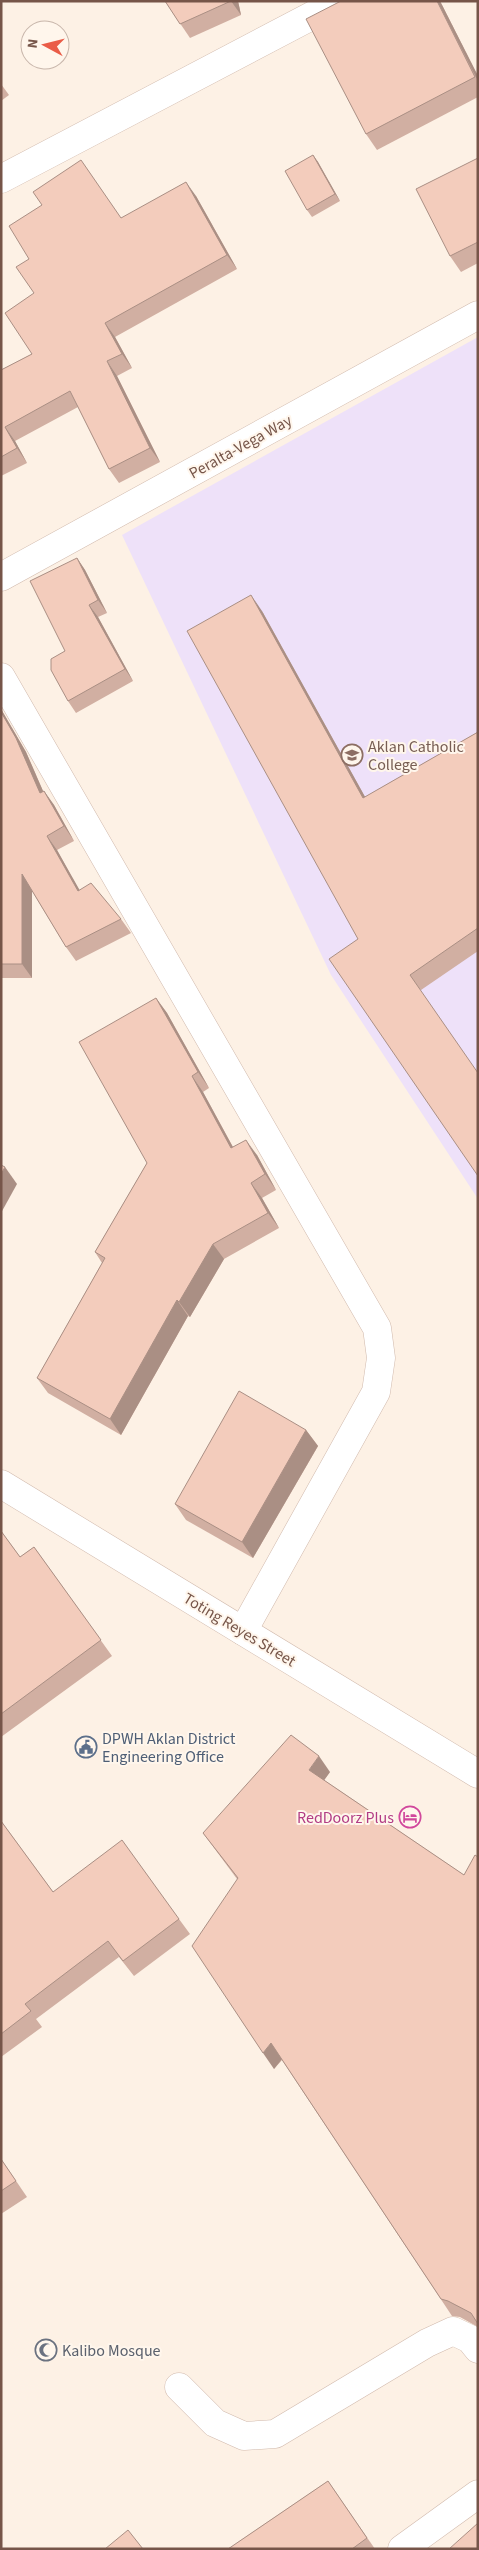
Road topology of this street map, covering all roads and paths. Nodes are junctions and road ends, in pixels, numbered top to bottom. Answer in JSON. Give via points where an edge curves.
{"nodes":[{"id":1,"x":340,"y":1,"type":"edge"},
{"id":2,"x":1,"y":179,"type":"edge"},
{"id":3,"x":478,"y":315,"type":"edge"},
{"id":4,"x":1,"y":577,"type":"edge"},
{"id":5,"x":1,"y":677,"type":"edge"},
{"id":6,"x":1,"y":1484,"type":"edge"},
{"id":7,"x":243,"y":1631,"type":"junction"},
{"id":8,"x":478,"y":1774,"type":"edge"},
{"id":9,"x":478,"y":2349,"type":"edge"},
{"id":10,"x":179,"y":2387,"type":"dead end"},
{"id":11,"x":478,"y":2494,"type":"edge"},
{"id":12,"x":402,"y":2549,"type":"edge"}],
"edges":[{"from":1,"to":2,"type":"street"},
{"from":3,"to":4,"type":"street","name":"Peralta-Vega Way"},
{"from":5,"to":7,"type":"street","via":[[377,1328],[381,1358],[376,1392]]},
{"from":6,"to":7,"type":"street","name":"Toting Reyes Street"},
{"from":7,"to":8,"type":"street","name":"Toting Reyes Street"},
{"from":9,"to":10,"type":"street","via":[[470,2339],[453,2331],[275,2434],[244,2436],[215,2423]]},
{"from":11,"to":12,"type":"street"}]}
